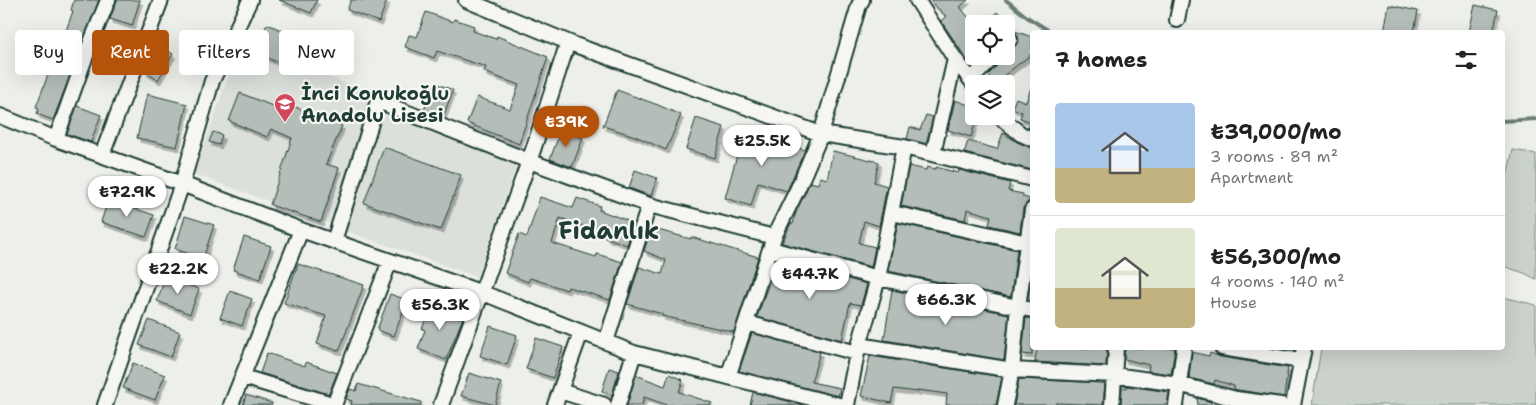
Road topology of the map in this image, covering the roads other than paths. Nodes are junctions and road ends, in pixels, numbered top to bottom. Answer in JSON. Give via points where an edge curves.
{"nodes":[{"id":1,"x":108,"y":0,"type":"edge"},
{"id":2,"x":161,"y":0,"type":"edge"},
{"id":3,"x":250,"y":0,"type":"edge"},
{"id":4,"x":466,"y":0,"type":"edge"},
{"id":5,"x":862,"y":0,"type":"edge"},
{"id":6,"x":917,"y":0,"type":"edge"},
{"id":7,"x":1181,"y":0,"type":"edge"},
{"id":8,"x":1177,"y":20,"type":"dead end"},
{"id":9,"x":568,"y":42,"type":"junction"},
{"id":10,"x":956,"y":60,"type":"junction"},
{"id":11,"x":986,"y":65,"type":"edge"},
{"id":12,"x":967,"y":75,"type":"edge"},
{"id":13,"x":978,"y":75,"type":"edge"},
{"id":14,"x":0,"y":116,"type":"edge"},
{"id":15,"x":1010,"y":125,"type":"edge"},
{"id":16,"x":821,"y":134,"type":"junction"},
{"id":17,"x":1030,"y":138,"type":"edge"},
{"id":18,"x":56,"y":139,"type":"junction"},
{"id":19,"x":904,"y":147,"type":"junction"},
{"id":20,"x":933,"y":154,"type":"junction"},
{"id":21,"x":102,"y":155,"type":"junction"},
{"id":22,"x":529,"y":161,"type":"junction"},
{"id":23,"x":1030,"y":178,"type":"edge"},
{"id":24,"x":182,"y":184,"type":"junction"},
{"id":25,"x":649,"y":205,"type":"junction"},
{"id":26,"x":892,"y":213,"type":"junction"},
{"id":27,"x":301,"y":230,"type":"junction"},
{"id":28,"x":334,"y":241,"type":"junction"},
{"id":29,"x":772,"y":243,"type":"junction"},
{"id":30,"x":1030,"y":243,"type":"edge"},
{"id":31,"x":390,"y":260,"type":"junction"},
{"id":32,"x":878,"y":278,"type":"junction"},
{"id":33,"x":483,"y":293,"type":"junction"},
{"id":34,"x":1018,"y":307,"type":"junction"},
{"id":35,"x":1030,"y":310,"type":"edge"},
{"id":36,"x":747,"y":323,"type":"junction"},
{"id":37,"x":580,"y":332,"type":"junction"},
{"id":38,"x":606,"y":342,"type":"junction"},
{"id":39,"x":858,"y":349,"type":"junction"},
{"id":40,"x":1116,"y":350,"type":"edge"},
{"id":41,"x":1184,"y":350,"type":"edge"},
{"id":42,"x":1249,"y":350,"type":"edge"},
{"id":43,"x":634,"y":353,"type":"junction"},
{"id":44,"x":1303,"y":354,"type":"edge"},
{"id":45,"x":1012,"y":370,"type":"junction"},
{"id":46,"x":1114,"y":375,"type":"junction"},
{"id":47,"x":243,"y":377,"type":"junction"},
{"id":48,"x":728,"y":377,"type":"junction"},
{"id":49,"x":1178,"y":384,"type":"junction"},
{"id":50,"x":560,"y":391,"type":"junction"},
{"id":51,"x":104,"y":405,"type":"edge"},
{"id":52,"x":231,"y":405,"type":"edge"},
{"id":53,"x":334,"y":405,"type":"edge"},
{"id":54,"x":441,"y":405,"type":"edge"},
{"id":55,"x":555,"y":405,"type":"edge"},
{"id":56,"x":604,"y":405,"type":"edge"},
{"id":57,"x":618,"y":405,"type":"edge"},
{"id":58,"x":838,"y":405,"type":"edge"},
{"id":59,"x":847,"y":405,"type":"edge"},
{"id":60,"x":1005,"y":405,"type":"edge"},
{"id":61,"x":1112,"y":405,"type":"edge"},
{"id":62,"x":1176,"y":405,"type":"edge"},
{"id":63,"x":1281,"y":405,"type":"edge"},
{"id":64,"x":1293,"y":405,"type":"edge"}],
"edges":[{"from":1,"to":18,"type":"street"},
{"from":2,"to":21,"type":"street"},
{"from":3,"to":24,"type":"street","via":[[212,82]]},
{"from":4,"to":9,"type":"street"},
{"from":5,"to":16,"type":"street"},
{"from":6,"to":10,"type":"street"},
{"from":7,"to":8,"type":"street"},
{"from":9,"to":16,"type":"street"},
{"from":9,"to":22,"type":"street"},
{"from":10,"to":12,"type":"street"},
{"from":10,"to":20,"type":"street"},
{"from":11,"to":13,"type":"street"},
{"from":14,"to":18,"type":"street"},
{"from":15,"to":17,"type":"street"},
{"from":16,"to":19,"type":"street"},
{"from":16,"to":29,"type":"street"},
{"from":18,"to":21,"type":"street"},
{"from":19,"to":20,"type":"street"},
{"from":19,"to":26,"type":"street"},
{"from":20,"to":23,"type":"street"},
{"from":21,"to":24,"type":"street"},
{"from":22,"to":25,"type":"street"},
{"from":22,"to":28,"type":"street","via":[[378,101]]},
{"from":22,"to":33,"type":"street"},
{"from":24,"to":27,"type":"street"},
{"from":24,"to":51,"type":"street"},
{"from":25,"to":29,"type":"street"},
{"from":25,"to":38,"type":"street"},
{"from":26,"to":30,"type":"street"},
{"from":26,"to":32,"type":"street"},
{"from":27,"to":28,"type":"street"},
{"from":27,"to":47,"type":"street"},
{"from":28,"to":31,"type":"street"},
{"from":29,"to":32,"type":"street"},
{"from":29,"to":36,"type":"street"},
{"from":30,"to":34,"type":"street"},
{"from":31,"to":33,"type":"street"},
{"from":31,"to":53,"type":"street"},
{"from":32,"to":34,"type":"street"},
{"from":32,"to":39,"type":"street"},
{"from":33,"to":37,"type":"street"},
{"from":33,"to":54,"type":"street"},
{"from":34,"to":35,"type":"street"},
{"from":34,"to":45,"type":"street"},
{"from":36,"to":39,"type":"street"},
{"from":36,"to":48,"type":"street"},
{"from":37,"to":38,"type":"street"},
{"from":37,"to":50,"type":"street"},
{"from":38,"to":43,"type":"street"},
{"from":39,"to":45,"type":"street"},
{"from":39,"to":59,"type":"street"},
{"from":40,"to":46,"type":"street"},
{"from":41,"to":49,"type":"street"},
{"from":42,"to":44,"type":"street"},
{"from":43,"to":48,"type":"street"},
{"from":43,"to":57,"type":"street"},
{"from":44,"to":64,"type":"street"},
{"from":45,"to":46,"type":"street"},
{"from":45,"to":60,"type":"street"},
{"from":46,"to":49,"type":"street"},
{"from":46,"to":61,"type":"street"},
{"from":47,"to":52,"type":"street"},
{"from":47,"to":53,"type":"street"},
{"from":48,"to":58,"type":"street"},
{"from":49,"to":62,"type":"street"},
{"from":49,"to":63,"type":"street","via":[[1236,399]]},
{"from":50,"to":55,"type":"street"},
{"from":50,"to":56,"type":"street"}]}
